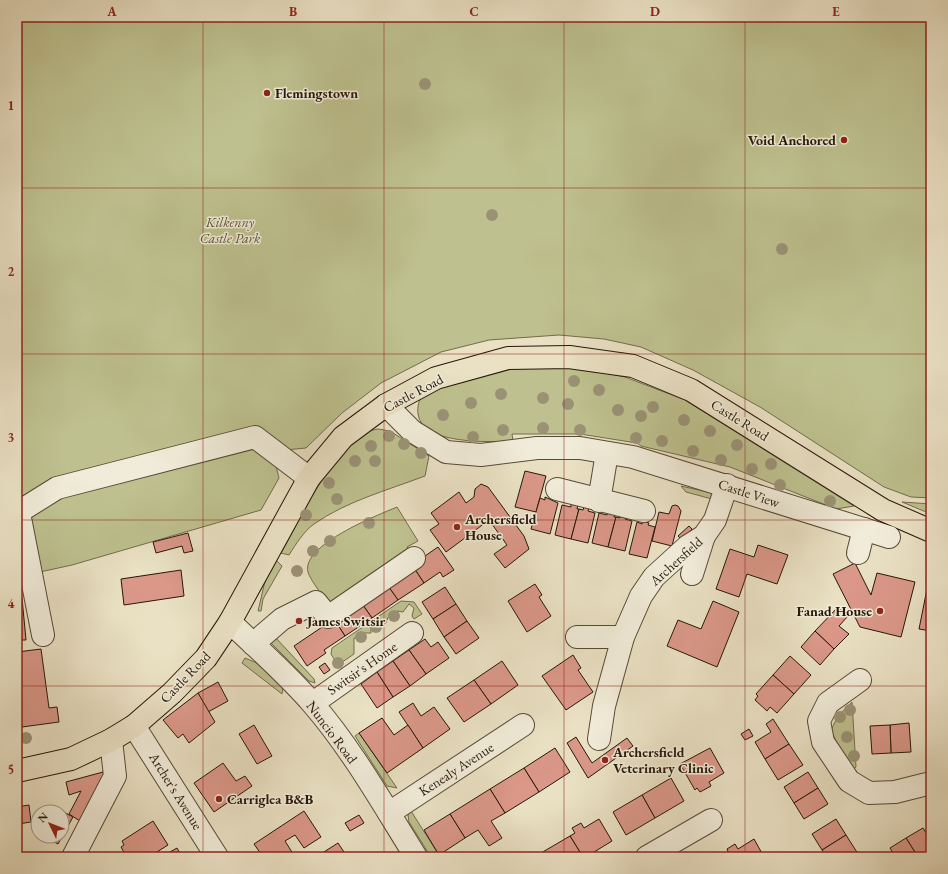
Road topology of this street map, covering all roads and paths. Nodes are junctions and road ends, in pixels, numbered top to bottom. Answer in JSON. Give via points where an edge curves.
{"nodes":[{"id":1,"x":386,"y":405,"type":"junction"},
{"id":2,"x":607,"y":453,"type":"junction"},
{"id":3,"x":309,"y":478,"type":"junction"},
{"id":4,"x":727,"y":486,"type":"junction"},
{"id":5,"x":557,"y":489,"type":"dead end"},
{"id":6,"x":599,"y":501,"type":"junction"},
{"id":7,"x":644,"y":512,"type":"dead end"},
{"id":8,"x":18,"y":513,"type":"edge"},
{"id":9,"x":864,"y":529,"type":"junction"},
{"id":10,"x":931,"y":531,"type":"edge"},
{"id":11,"x":704,"y":536,"type":"junction"},
{"id":12,"x":889,"y":537,"type":"dead end"},
{"id":13,"x":858,"y":553,"type":"dead end"},
{"id":14,"x":414,"y":558,"type":"dead end"},
{"id":15,"x":692,"y":574,"type":"dead end"},
{"id":16,"x":230,"y":622,"type":"junction"},
{"id":17,"x":412,"y":633,"type":"dead end"},
{"id":18,"x":43,"y":635,"type":"dead end"},
{"id":19,"x":578,"y":637,"type":"dead end"},
{"id":20,"x":623,"y":637,"type":"junction"},
{"id":21,"x":253,"y":644,"type":"junction"},
{"id":22,"x":860,"y":680,"type":"dead end"},
{"id":23,"x":312,"y":703,"type":"junction"},
{"id":24,"x":523,"y":724,"type":"dead end"},
{"id":25,"x":134,"y":726,"type":"junction"},
{"id":26,"x":599,"y":739,"type":"dead end"},
{"id":27,"x":111,"y":740,"type":"junction"},
{"id":28,"x":17,"y":771,"type":"edge"},
{"id":29,"x":931,"y":783,"type":"edge"},
{"id":30,"x":389,"y":813,"type":"junction"},
{"id":31,"x":712,"y":820,"type":"dead end"},
{"id":32,"x":73,"y":857,"type":"edge"},
{"id":33,"x":217,"y":857,"type":"edge"},
{"id":34,"x":416,"y":857,"type":"edge"},
{"id":35,"x":647,"y":857,"type":"edge"}],
"edges":[{"from":1,"to":2,"type":"street","name":"Castle View","via":[[412,431],[446,452],[481,455],[537,448],[580,448]]},
{"from":1,"to":3,"type":"main road","name":"Castle Road","via":[[342,437]]},
{"from":1,"to":10,"type":"main road","name":"Castle Road","via":[[436,378],[508,358],[569,357],[633,366],[691,390],[883,510]]},
{"from":2,"to":4,"type":"street","name":"Castle View","via":[[633,457]]},
{"from":2,"to":6,"type":"street"},
{"from":3,"to":8,"type":"street","via":[[254,437],[57,488]]},
{"from":3,"to":16,"type":"main road","name":"Castle Road"},
{"from":4,"to":9,"type":"street","name":"Castle View"},
{"from":4,"to":11,"type":"street","name":"Archersfield","via":[[715,520]]},
{"from":5,"to":6,"type":"street"},
{"from":6,"to":7,"type":"street"},
{"from":8,"to":18,"type":"street"},
{"from":9,"to":12,"type":"street","name":"Castle View"},
{"from":9,"to":13,"type":"street"},
{"from":11,"to":15,"type":"street"},
{"from":11,"to":20,"type":"street","name":"Archersfield","via":[[688,546],[654,577],[641,596]]},
{"from":14,"to":21,"type":"street","via":[[328,617],[316,602],[282,619]]},
{"from":16,"to":21,"type":"street","name":"Nuncio Road"},
{"from":16,"to":25,"type":"main road","name":"Castle Road","via":[[206,658],[172,693]]},
{"from":17,"to":23,"type":"street","name":"Switsir's Home"},
{"from":19,"to":20,"type":"street"},
{"from":20,"to":26,"type":"street","name":"Archersfield","via":[[604,706]]},
{"from":21,"to":23,"type":"street","name":"Nuncio Road"},
{"from":22,"to":29,"type":"street","via":[[828,703],[819,721],[823,742],[849,781],[869,792],[896,792]]},
{"from":23,"to":30,"type":"street","name":"Nuncio Road","via":[[336,732]]},
{"from":24,"to":30,"type":"street","name":"Kenealy Avenue"},
{"from":25,"to":27,"type":"main road","name":"Castle Road"},
{"from":25,"to":33,"type":"street","name":"Archer's Avenue"},
{"from":27,"to":28,"type":"main road","name":"Castle Road","via":[[71,759]]},
{"from":27,"to":32,"type":"street","via":[[115,776]]},
{"from":30,"to":34,"type":"street","name":"Nuncio Road"},
{"from":31,"to":35,"type":"street"}]}
